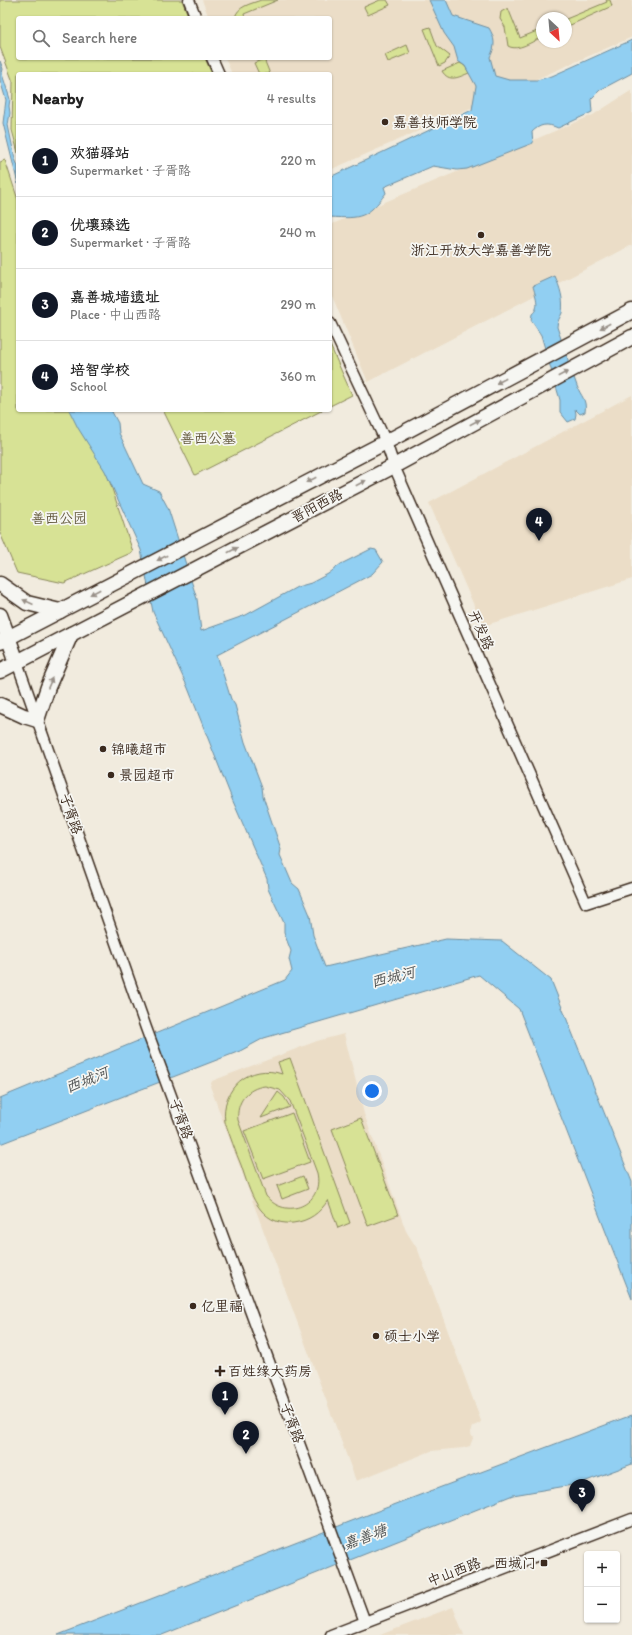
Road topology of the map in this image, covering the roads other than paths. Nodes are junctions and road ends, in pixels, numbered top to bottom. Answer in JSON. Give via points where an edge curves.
{"nodes":[{"id":1,"x":189,"y":0,"type":"edge"},
{"id":2,"x":195,"y":16,"type":"edge"},
{"id":3,"x":213,"y":60,"type":"edge"},
{"id":4,"x":218,"y":72,"type":"edge"},
{"id":5,"x":632,"y":311,"type":"edge"},
{"id":6,"x":332,"y":327,"type":"edge"},
{"id":7,"x":632,"y":337,"type":"edge"},
{"id":8,"x":386,"y":442,"type":"junction"},
{"id":9,"x":394,"y":466,"type":"junction"},
{"id":10,"x":0,"y":584,"type":"edge"},
{"id":11,"x":60,"y":611,"type":"junction"},
{"id":12,"x":0,"y":615,"type":"edge"},
{"id":13,"x":71,"y":634,"type":"junction"},
{"id":14,"x":4,"y":640,"type":"edge"},
{"id":15,"x":17,"y":662,"type":"junction"},
{"id":16,"x":0,"y":671,"type":"edge"},
{"id":17,"x":0,"y":705,"type":"edge"},
{"id":18,"x":38,"y":720,"type":"junction"},
{"id":19,"x":632,"y":888,"type":"edge"},
{"id":20,"x":632,"y":1519,"type":"edge"},
{"id":21,"x":365,"y":1622,"type":"junction"},
{"id":22,"x":331,"y":1635,"type":"edge"}],
"edges":[{"from":1,"to":2,"type":"street"},
{"from":3,"to":4,"type":"street"},
{"from":5,"to":8,"type":"main road","name":"晋阳西路","one_way":true},
{"from":6,"to":8,"type":"street","name":"开发路"},
{"from":9,"to":7,"type":"main road","name":"晋阳西路","one_way":true},
{"from":8,"to":9,"type":"street","name":"开发路"},
{"from":8,"to":11,"type":"main road","name":"晋阳西路","one_way":true},
{"from":13,"to":9,"type":"main road","name":"晋阳西路","one_way":true},
{"from":9,"to":19,"type":"street","name":"开发路","via":[[586,903]]},
{"from":11,"to":10,"type":"main road","one_way":true,"via":[[27,603]]},
{"from":11,"to":14,"type":"main road","name":"晋阳西路"},
{"from":12,"to":14,"type":"main road","name":"子胥路"},
{"from":13,"to":15,"type":"main road","name":"晋阳西路"},
{"from":18,"to":13,"type":"main road","one_way":true,"via":[[48,686]]},
{"from":14,"to":15,"type":"main road","name":"子胥路"},
{"from":15,"to":16,"type":"main road","name":"晋阳西路"},
{"from":15,"to":18,"type":"street","name":"子胥路"},
{"from":17,"to":18,"type":"main road"},
{"from":18,"to":21,"type":"street","name":"子胥路","via":[[146,1028]]},
{"from":20,"to":21,"type":"street","name":"中山西路"},
{"from":21,"to":22,"type":"street","name":"中山西路"}]}
